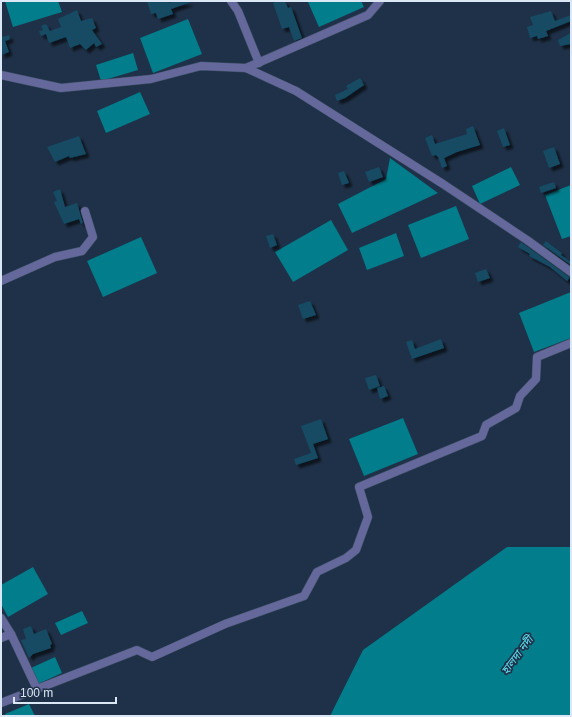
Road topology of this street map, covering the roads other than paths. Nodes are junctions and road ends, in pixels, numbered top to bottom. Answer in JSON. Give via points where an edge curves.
{"nodes":[{"id":1,"x":232,"y":1,"type":"edge"},
{"id":2,"x":380,"y":1,"type":"edge"},
{"id":3,"x":258,"y":63,"type":"junction"},
{"id":4,"x":246,"y":68,"type":"junction"},
{"id":5,"x":1,"y":75,"type":"edge"},
{"id":6,"x":85,"y":211,"type":"dead end"},
{"id":7,"x":571,"y":272,"type":"edge"},
{"id":8,"x":1,"y":281,"type":"edge"},
{"id":9,"x":571,"y":343,"type":"edge"},
{"id":10,"x":1,"y":618,"type":"edge"},
{"id":11,"x":11,"y":634,"type":"junction"},
{"id":12,"x":1,"y":638,"type":"edge"},
{"id":13,"x":37,"y":689,"type":"junction"},
{"id":14,"x":1,"y":703,"type":"edge"}],
"edges":[{"from":1,"to":3,"type":"street"},
{"from":2,"to":3,"type":"street","via":[[368,15]]},
{"from":3,"to":4,"type":"street"},
{"from":4,"to":5,"type":"street","via":[[201,66],[151,79],[61,88]]},
{"from":4,"to":7,"type":"street","via":[[296,91],[450,189]]},
{"from":6,"to":8,"type":"street","via":[[93,237],[82,251],[54,257]]},
{"from":9,"to":13,"type":"street","via":[[537,357],[536,380],[520,396],[516,408],[486,425],[482,436],[359,487],[368,518],[356,550],[346,558],[317,572],[304,596],[225,624],[152,657],[137,650]]},
{"from":10,"to":11,"type":"street"},
{"from":11,"to":12,"type":"street"},
{"from":11,"to":13,"type":"street"},
{"from":13,"to":14,"type":"street"}]}
